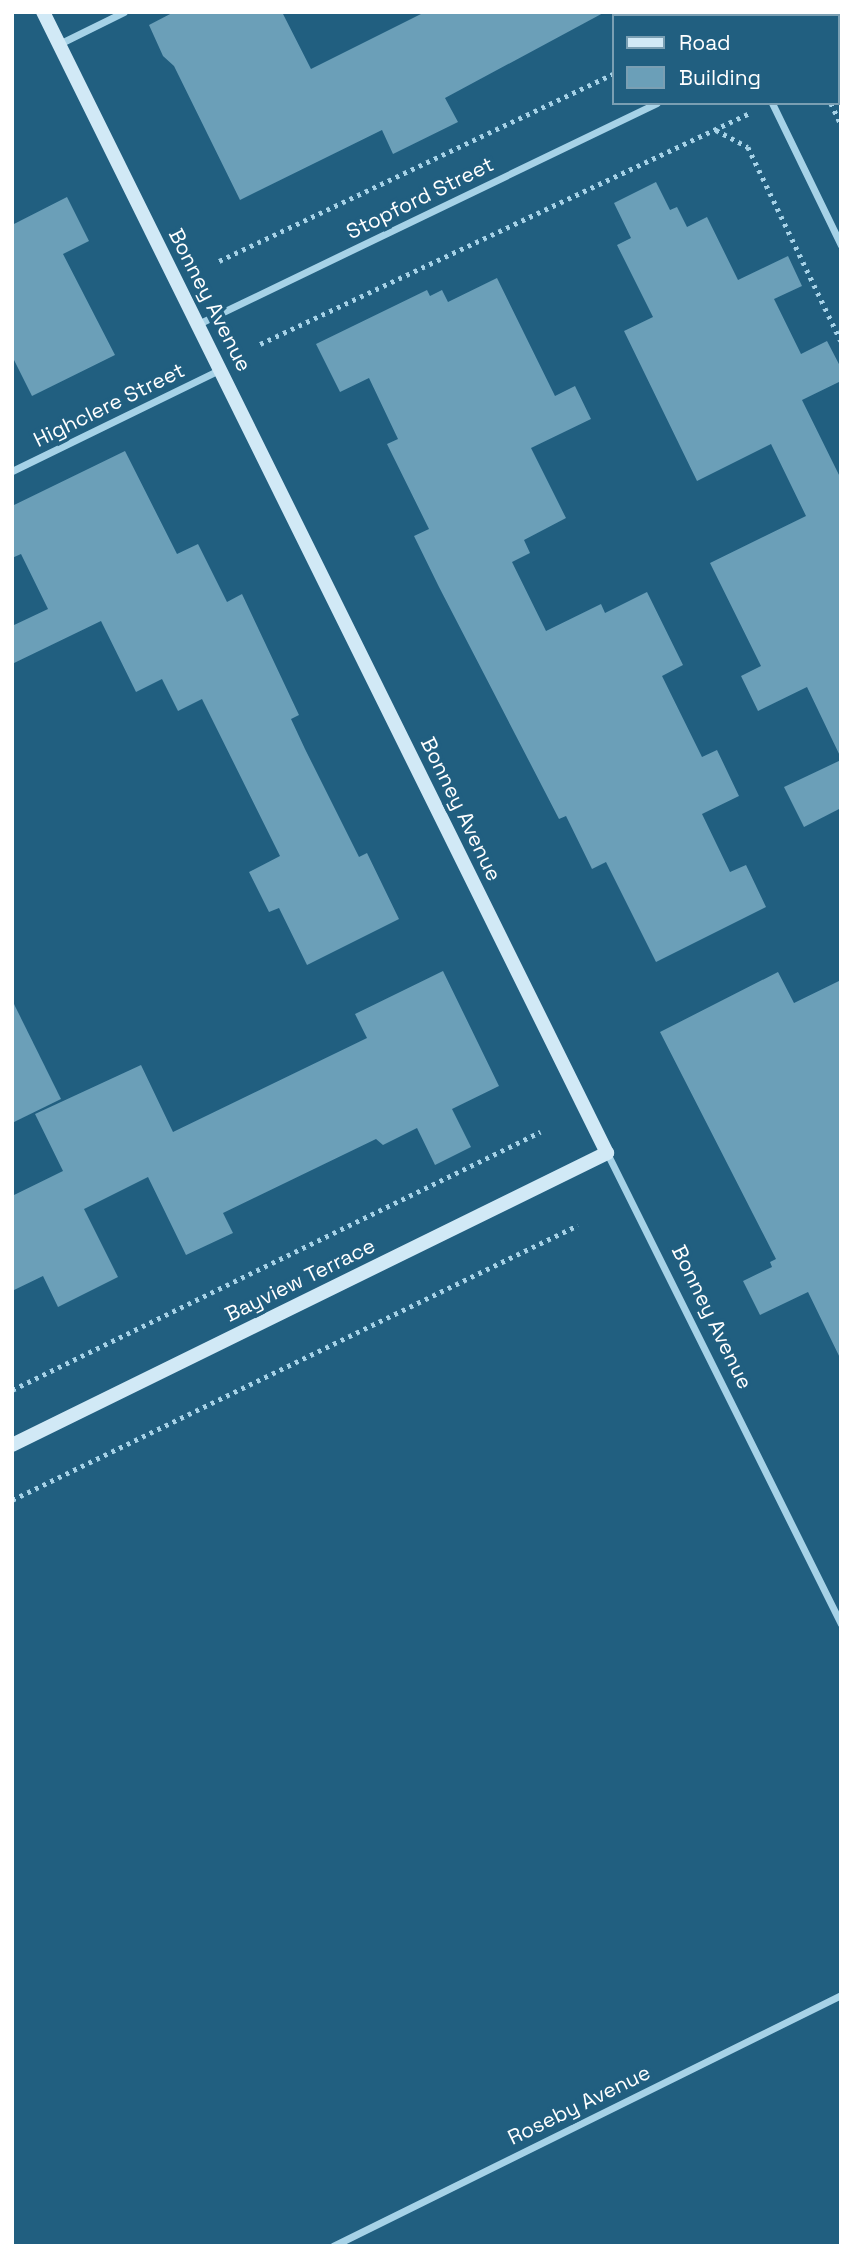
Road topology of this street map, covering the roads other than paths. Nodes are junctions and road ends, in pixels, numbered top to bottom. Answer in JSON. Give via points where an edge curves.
{"nodes":[{"id":1,"x":43,"y":12,"type":"edge"},
{"id":2,"x":124,"y":12,"type":"edge"},
{"id":3,"x":59,"y":44,"type":"junction"},
{"id":4,"x":653,"y":105,"type":"edge"},
{"id":5,"x":773,"y":105,"type":"edge"},
{"id":6,"x":841,"y":245,"type":"edge"},
{"id":7,"x":198,"y":324,"type":"junction"},
{"id":8,"x":221,"y":369,"type":"junction"},
{"id":9,"x":12,"y":471,"type":"edge"},
{"id":10,"x":607,"y":1153,"type":"junction"},
{"id":11,"x":12,"y":1445,"type":"edge"},
{"id":12,"x":841,"y":1624,"type":"edge"},
{"id":13,"x":841,"y":1996,"type":"edge"},
{"id":14,"x":332,"y":2246,"type":"edge"}],
"edges":[{"from":1,"to":3,"type":"street","name":"Bonney Avenue"},
{"from":2,"to":3,"type":"street"},
{"from":3,"to":7,"type":"street","name":"Bonney Avenue"},
{"from":4,"to":7,"type":"street","name":"Stopford Street"},
{"from":5,"to":6,"type":"street"},
{"from":7,"to":8,"type":"street","name":"Bonney Avenue"},
{"from":8,"to":9,"type":"street","name":"Highclere Street"},
{"from":8,"to":10,"type":"street","name":"Bonney Avenue"},
{"from":10,"to":11,"type":"street","name":"Bayview Terrace"},
{"from":10,"to":12,"type":"street","name":"Bonney Avenue"},
{"from":13,"to":14,"type":"street","name":"Roseby Avenue"}]}
